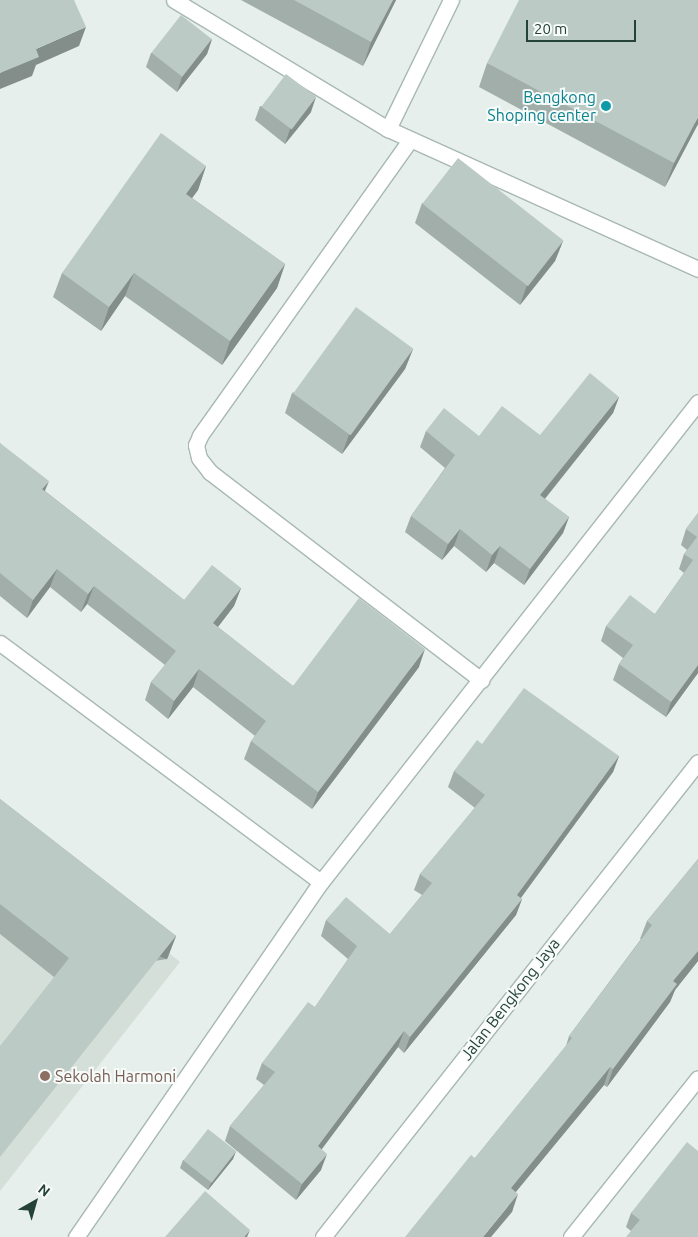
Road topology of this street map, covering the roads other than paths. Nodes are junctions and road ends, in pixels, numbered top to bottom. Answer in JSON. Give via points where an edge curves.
{"nodes":[{"id":1,"x":174,"y":0,"type":"edge"},
{"id":2,"x":451,"y":0,"type":"edge"},
{"id":3,"x":388,"y":129,"type":"junction"},
{"id":4,"x":410,"y":140,"type":"junction"},
{"id":5,"x":698,"y":269,"type":"edge"},
{"id":6,"x":698,"y":402,"type":"edge"},
{"id":7,"x":0,"y":643,"type":"edge"},
{"id":8,"x":481,"y":680,"type":"junction"},
{"id":9,"x":698,"y":762,"type":"edge"},
{"id":10,"x":321,"y":882,"type":"junction"},
{"id":11,"x":698,"y":1078,"type":"edge"},
{"id":12,"x":76,"y":1237,"type":"edge"},
{"id":13,"x":323,"y":1237,"type":"edge"},
{"id":14,"x":571,"y":1237,"type":"edge"}],
"edges":[{"from":1,"to":3,"type":"street"},
{"from":2,"to":3,"type":"street"},
{"from":3,"to":4,"type":"street"},
{"from":4,"to":5,"type":"street"},
{"from":4,"to":8,"type":"street","via":[[196,445],[199,458],[210,472]]},
{"from":6,"to":8,"type":"street"},
{"from":7,"to":10,"type":"street"},
{"from":8,"to":10,"type":"street"},
{"from":9,"to":13,"type":"street","name":"Jalan Bengkong Jaya"},
{"from":10,"to":12,"type":"street"},
{"from":11,"to":14,"type":"street"}]}
